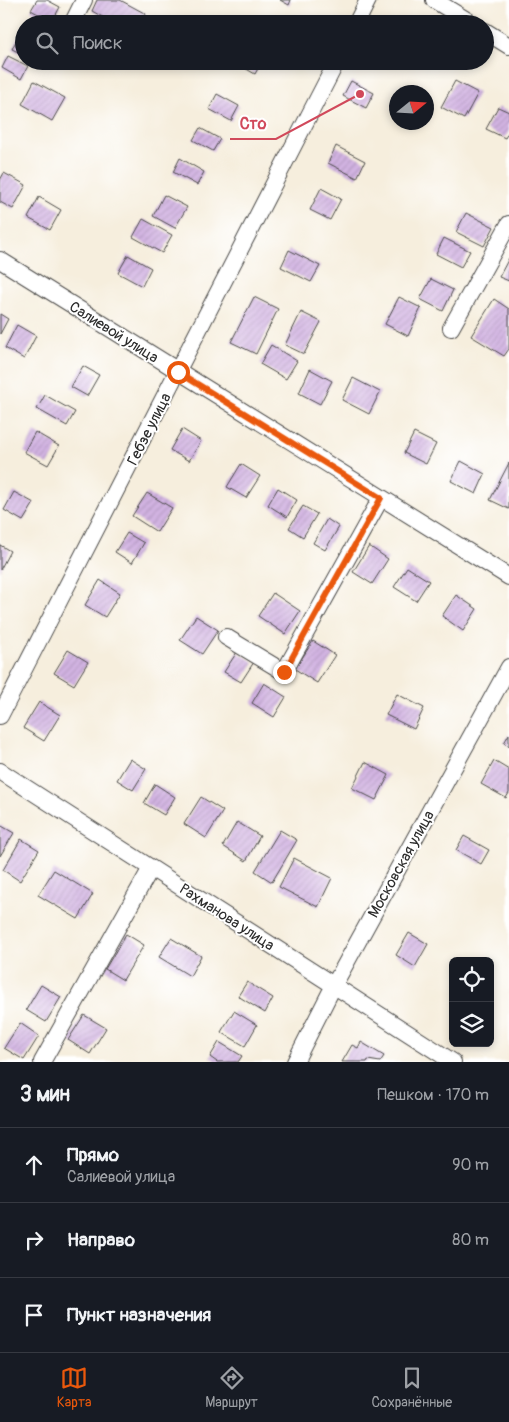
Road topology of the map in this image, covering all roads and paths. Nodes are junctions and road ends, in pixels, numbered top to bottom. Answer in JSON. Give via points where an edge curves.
{"nodes":[{"id":1,"x":84,"y":0,"type":"edge"},
{"id":2,"x":368,"y":0,"type":"edge"},
{"id":3,"x":434,"y":0,"type":"edge"},
{"id":4,"x":76,"y":15,"type":"edge"},
{"id":5,"x":360,"y":15,"type":"edge"},
{"id":6,"x":458,"y":15,"type":"edge"},
{"id":7,"x":494,"y":37,"type":"edge"},
{"id":8,"x":509,"y":46,"type":"edge"},
{"id":9,"x":332,"y":70,"type":"edge"},
{"id":10,"x":509,"y":224,"type":"edge"},
{"id":11,"x":0,"y":260,"type":"edge"},
{"id":12,"x":451,"y":328,"type":"dead end"},
{"id":13,"x":178,"y":372,"type":"junction"},
{"id":14,"x":381,"y":498,"type":"junction"},
{"id":15,"x":509,"y":577,"type":"edge"},
{"id":16,"x":226,"y":637,"type":"dead end"},
{"id":17,"x":509,"y":668,"type":"edge"},
{"id":18,"x":0,"y":716,"type":"edge"},
{"id":19,"x":0,"y":772,"type":"edge"},
{"id":20,"x":151,"y":868,"type":"junction"},
{"id":21,"x":334,"y":986,"type":"junction"},
{"id":22,"x":42,"y":1062,"type":"edge"},
{"id":23,"x":295,"y":1062,"type":"edge"},
{"id":24,"x":453,"y":1062,"type":"edge"}],
"edges":[{"from":1,"to":4,"type":"street"},
{"from":2,"to":5,"type":"street"},
{"from":3,"to":6,"type":"street"},
{"from":7,"to":8,"type":"street"},
{"from":9,"to":13,"type":"street","name":"Гебзе улица"},
{"from":10,"to":12,"type":"street"},
{"from":11,"to":13,"type":"street","name":"Салиевой улица"},
{"from":13,"to":14,"type":"street","name":"Салиевой улица"},
{"from":13,"to":18,"type":"street","name":"Гебзе улица"},
{"from":14,"to":15,"type":"street","name":"Салиевой улица"},
{"from":14,"to":16,"type":"street","via":[[284,672]]},
{"from":17,"to":21,"type":"street","name":"Московская улица"},
{"from":19,"to":20,"type":"street","name":"Рахманова улица"},
{"from":20,"to":21,"type":"street","name":"Рахманова улица"},
{"from":20,"to":22,"type":"street"},
{"from":21,"to":23,"type":"street","name":"Московская улица"},
{"from":21,"to":24,"type":"street","name":"Рахманова улица"}]}
